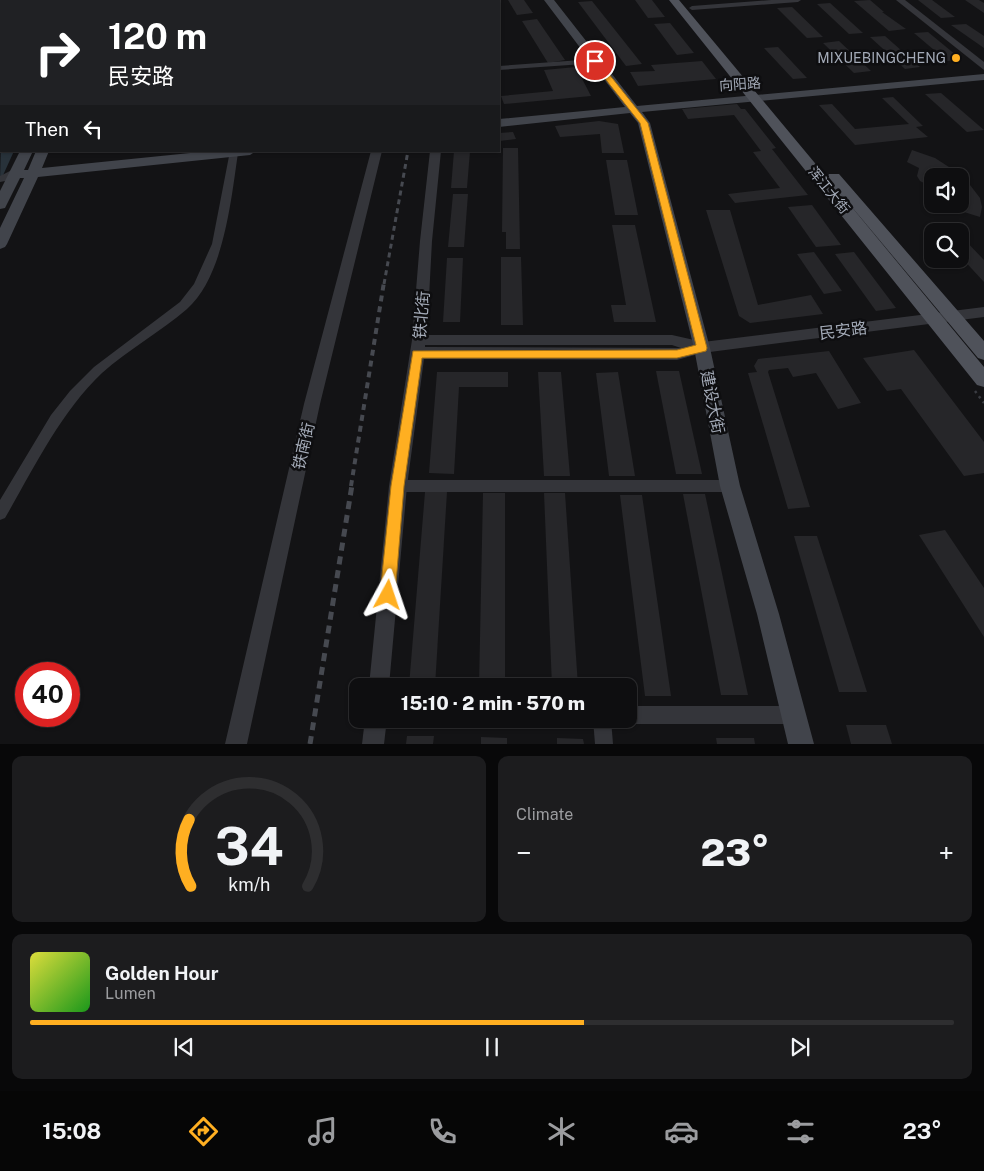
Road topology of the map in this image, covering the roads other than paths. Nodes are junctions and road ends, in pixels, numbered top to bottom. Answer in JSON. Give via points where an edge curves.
{"nodes":[{"id":1,"x":549,"y":0,"type":"edge"},
{"id":2,"x":674,"y":0,"type":"edge"},
{"id":3,"x":798,"y":0,"type":"edge"},
{"id":4,"x":900,"y":0,"type":"edge"},
{"id":5,"x":689,"y":4,"type":"edge"},
{"id":6,"x":595,"y":61,"type":"junction"},
{"id":7,"x":500,"y":68,"type":"edge"},
{"id":8,"x":984,"y":68,"type":"edge"},
{"id":9,"x":984,"y":77,"type":"edge"},
{"id":10,"x":759,"y":96,"type":"junction"},
{"id":11,"x":629,"y":105,"type":"junction"},
{"id":12,"x":500,"y":116,"type":"edge"},
{"id":13,"x":500,"y":123,"type":"edge"},
{"id":14,"x":139,"y":152,"type":"edge"},
{"id":15,"x":242,"y":152,"type":"edge"},
{"id":16,"x":378,"y":152,"type":"edge"},
{"id":17,"x":436,"y":152,"type":"edge"},
{"id":18,"x":233,"y":153,"type":"junction"},
{"id":19,"x":38,"y":162,"type":"edge"},
{"id":20,"x":15,"y":169,"type":"edge"},
{"id":21,"x":0,"y":205,"type":"edge"},
{"id":22,"x":0,"y":244,"type":"edge"},
{"id":23,"x":984,"y":312,"type":"edge"},
{"id":24,"x":953,"y":316,"type":"junction"},
{"id":25,"x":933,"y":319,"type":"junction"},
{"id":26,"x":418,"y":347,"type":"junction"},
{"id":27,"x":702,"y":348,"type":"junction"},
{"id":28,"x":984,"y":353,"type":"edge"},
{"id":29,"x":984,"y":380,"type":"edge"},
{"id":30,"x":398,"y":486,"type":"junction"},
{"id":31,"x":730,"y":486,"type":"junction"},
{"id":32,"x":0,"y":512,"type":"edge"},
{"id":33,"x":380,"y":678,"type":"edge"},
{"id":34,"x":637,"y":715,"type":"edge"},
{"id":35,"x":794,"y":716,"type":"junction"},
{"id":36,"x":375,"y":728,"type":"edge"},
{"id":37,"x":603,"y":728,"type":"edge"},
{"id":38,"x":236,"y":744,"type":"edge"},
{"id":39,"x":373,"y":744,"type":"edge"},
{"id":40,"x":604,"y":744,"type":"edge"},
{"id":41,"x":801,"y":744,"type":"edge"}],
"edges":[{"from":1,"to":6,"type":"main road","name":"建设大街"},
{"from":2,"to":10,"type":"main road","name":"浑江大街"},
{"from":3,"to":5,"type":"street"},
{"from":4,"to":8,"type":"street"},
{"from":5,"to":10,"type":"main road","name":"浑江大街"},
{"from":6,"to":7,"type":"street"},
{"from":6,"to":11,"type":"main road","name":"建设大街"},
{"from":8,"to":10,"type":"main road","name":"向阳路"},
{"from":9,"to":10,"type":"main road","name":"向阳路"},
{"from":10,"to":11,"type":"main road","name":"向阳路"},
{"from":10,"to":24,"type":"main road","name":"浑江大街"},
{"from":10,"to":25,"type":"main road","name":"浑江大街"},
{"from":11,"to":12,"type":"main road","name":"向阳路"},
{"from":11,"to":13,"type":"main road","name":"向阳路"},
{"from":11,"to":27,"type":"main road","name":"建设大街","via":[[644,123]]},
{"from":14,"to":19,"type":"main road"},
{"from":15,"to":18,"type":"main road"},
{"from":16,"to":38,"type":"street","name":"铁南街","via":[[312,404]]},
{"from":17,"to":26,"type":"street","name":"铁北街"},
{"from":18,"to":19,"type":"main road"},
{"from":18,"to":32,"type":"street","via":[[217,244],[199,285],[184,305],[98,370],[75,395],[56,419]]},
{"from":19,"to":20,"type":"main road"},
{"from":19,"to":22,"type":"main road"},
{"from":20,"to":21,"type":"main road"},
{"from":23,"to":24,"type":"street","name":"民安路"},
{"from":24,"to":25,"type":"street","name":"民安路"},
{"from":24,"to":28,"type":"main road","name":"浑江大街"},
{"from":25,"to":27,"type":"street","name":"民安路"},
{"from":25,"to":29,"type":"main road","name":"浑江大街"},
{"from":26,"to":27,"type":"street","name":"民安路","via":[[677,354]]},
{"from":26,"to":30,"type":"street","name":"铁北街"},
{"from":27,"to":31,"type":"main road","name":"建设大街"},
{"from":30,"to":31,"type":"street"},
{"from":30,"to":33,"type":"street","name":"铁北街"},
{"from":31,"to":35,"type":"main road","name":"建设大街"},
{"from":34,"to":35,"type":"street"},
{"from":35,"to":41,"type":"main road","name":"建设大街"},
{"from":36,"to":39,"type":"street"},
{"from":37,"to":40,"type":"street"}]}
